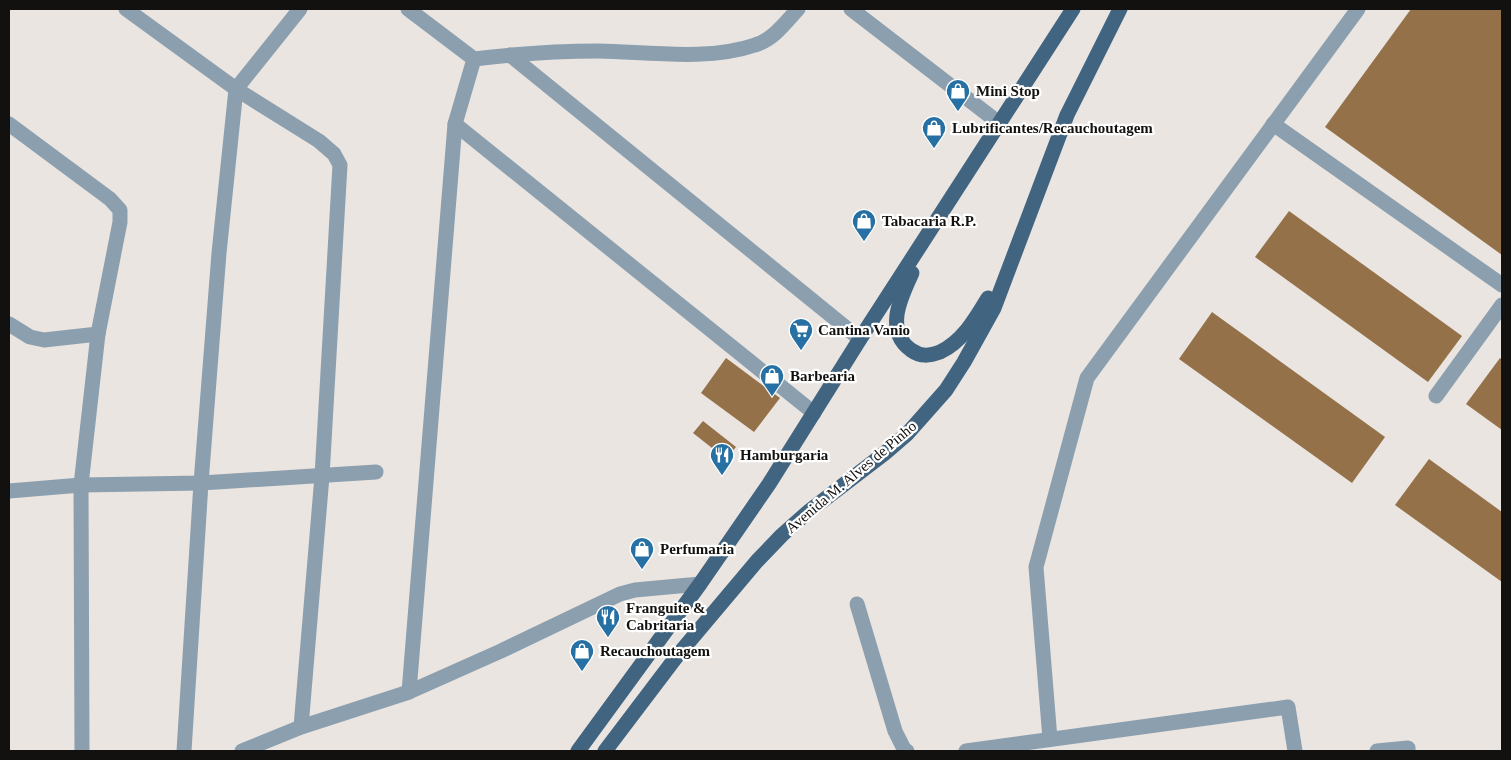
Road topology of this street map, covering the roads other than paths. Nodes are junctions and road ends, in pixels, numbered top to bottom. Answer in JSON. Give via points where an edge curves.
{"nodes":[{"id":1,"x":126,"y":9,"type":"edge"},
{"id":2,"x":300,"y":9,"type":"edge"},
{"id":3,"x":408,"y":9,"type":"edge"},
{"id":4,"x":798,"y":9,"type":"edge"},
{"id":5,"x":851,"y":9,"type":"edge"},
{"id":6,"x":1073,"y":9,"type":"edge"},
{"id":7,"x":1120,"y":9,"type":"edge"},
{"id":8,"x":1358,"y":9,"type":"edge"},
{"id":9,"x":510,"y":55,"type":"junction"},
{"id":10,"x":474,"y":60,"type":"junction"},
{"id":11,"x":236,"y":89,"type":"junction"},
{"id":12,"x":999,"y":123,"type":"junction"},
{"id":13,"x":9,"y":124,"type":"edge"},
{"id":14,"x":455,"y":124,"type":"junction"},
{"id":15,"x":1273,"y":124,"type":"junction"},
{"id":16,"x":942,"y":213,"type":"junction"},
{"id":17,"x":1015,"y":254,"type":"junction"},
{"id":18,"x":1502,"y":285,"type":"edge"},
{"id":19,"x":1502,"y":306,"type":"edge"},
{"id":20,"x":9,"y":324,"type":"edge"},
{"id":21,"x":98,"y":334,"type":"junction"},
{"id":22,"x":860,"y":339,"type":"junction"},
{"id":23,"x":1436,"y":396,"type":"dead end"},
{"id":24,"x":814,"y":413,"type":"junction"},
{"id":25,"x":376,"y":472,"type":"dead end"},
{"id":26,"x":322,"y":476,"type":"junction"},
{"id":27,"x":201,"y":483,"type":"junction"},
{"id":28,"x":81,"y":485,"type":"junction"},
{"id":29,"x":9,"y":491,"type":"edge"},
{"id":30,"x":700,"y":584,"type":"junction"},
{"id":31,"x":857,"y":604,"type":"dead end"},
{"id":32,"x":409,"y":692,"type":"junction"},
{"id":33,"x":301,"y":727,"type":"junction"},
{"id":34,"x":1050,"y":740,"type":"junction"},
{"id":35,"x":82,"y":751,"type":"edge"},
{"id":36,"x":184,"y":751,"type":"edge"},
{"id":37,"x":242,"y":751,"type":"edge"},
{"id":38,"x":578,"y":751,"type":"edge"},
{"id":39,"x":605,"y":751,"type":"edge"},
{"id":40,"x":907,"y":751,"type":"edge"},
{"id":41,"x":966,"y":751,"type":"edge"},
{"id":42,"x":1295,"y":751,"type":"edge"},
{"id":43,"x":1377,"y":751,"type":"edge"},
{"id":44,"x":1408,"y":751,"type":"edge"}],
"edges":[{"from":1,"to":11,"type":"street"},
{"from":2,"to":11,"type":"street"},
{"from":3,"to":10,"type":"street"},
{"from":4,"to":9,"type":"street","via":[[776,34],[756,45],[723,53],[598,51]]},
{"from":5,"to":12,"type":"street"},
{"from":6,"to":12,"type":"main road"},
{"from":7,"to":17,"type":"main road","name":"Avenida M. Alves de Pinho","via":[[1067,116]]},
{"from":8,"to":15,"type":"street"},
{"from":9,"to":10,"type":"street"},
{"from":9,"to":22,"type":"street"},
{"from":10,"to":14,"type":"street"},
{"from":11,"to":26,"type":"street","via":[[319,141],[334,154],[340,165]]},
{"from":11,"to":27,"type":"street"},
{"from":12,"to":16,"type":"main road"},
{"from":13,"to":21,"type":"street","via":[[110,199],[120,210]]},
{"from":14,"to":24,"type":"street"},
{"from":14,"to":32,"type":"street"},
{"from":15,"to":18,"type":"street"},
{"from":15,"to":34,"type":"street","via":[[1087,378],[1036,567]]},
{"from":16,"to":17,"type":"main road","via":[[916,263],[897,312],[899,334],[916,353],[924,356],[940,352],[957,340],[969,328]]},
{"from":16,"to":22,"type":"main road"},
{"from":17,"to":39,"type":"main road","name":"Avenida M. Alves de Pinho","via":[[994,308],[946,390],[906,434],[808,512],[757,561],[677,656]]},
{"from":19,"to":23,"type":"street"},
{"from":20,"to":21,"type":"street","via":[[30,337],[44,340]]},
{"from":21,"to":28,"type":"street"},
{"from":22,"to":24,"type":"main road"},
{"from":24,"to":30,"type":"main road"},
{"from":25,"to":26,"type":"street"},
{"from":26,"to":27,"type":"street"},
{"from":26,"to":33,"type":"street"},
{"from":27,"to":28,"type":"street"},
{"from":27,"to":36,"type":"street"},
{"from":28,"to":29,"type":"street"},
{"from":28,"to":35,"type":"street"},
{"from":30,"to":32,"type":"street","via":[[620,594]]},
{"from":30,"to":38,"type":"main road"},
{"from":31,"to":40,"type":"street","via":[[895,731]]},
{"from":32,"to":33,"type":"street"},
{"from":33,"to":37,"type":"street"},
{"from":34,"to":41,"type":"street"},
{"from":34,"to":42,"type":"street","via":[[1288,707]]},
{"from":43,"to":44,"type":"street","via":[[1408,748]]}]}
